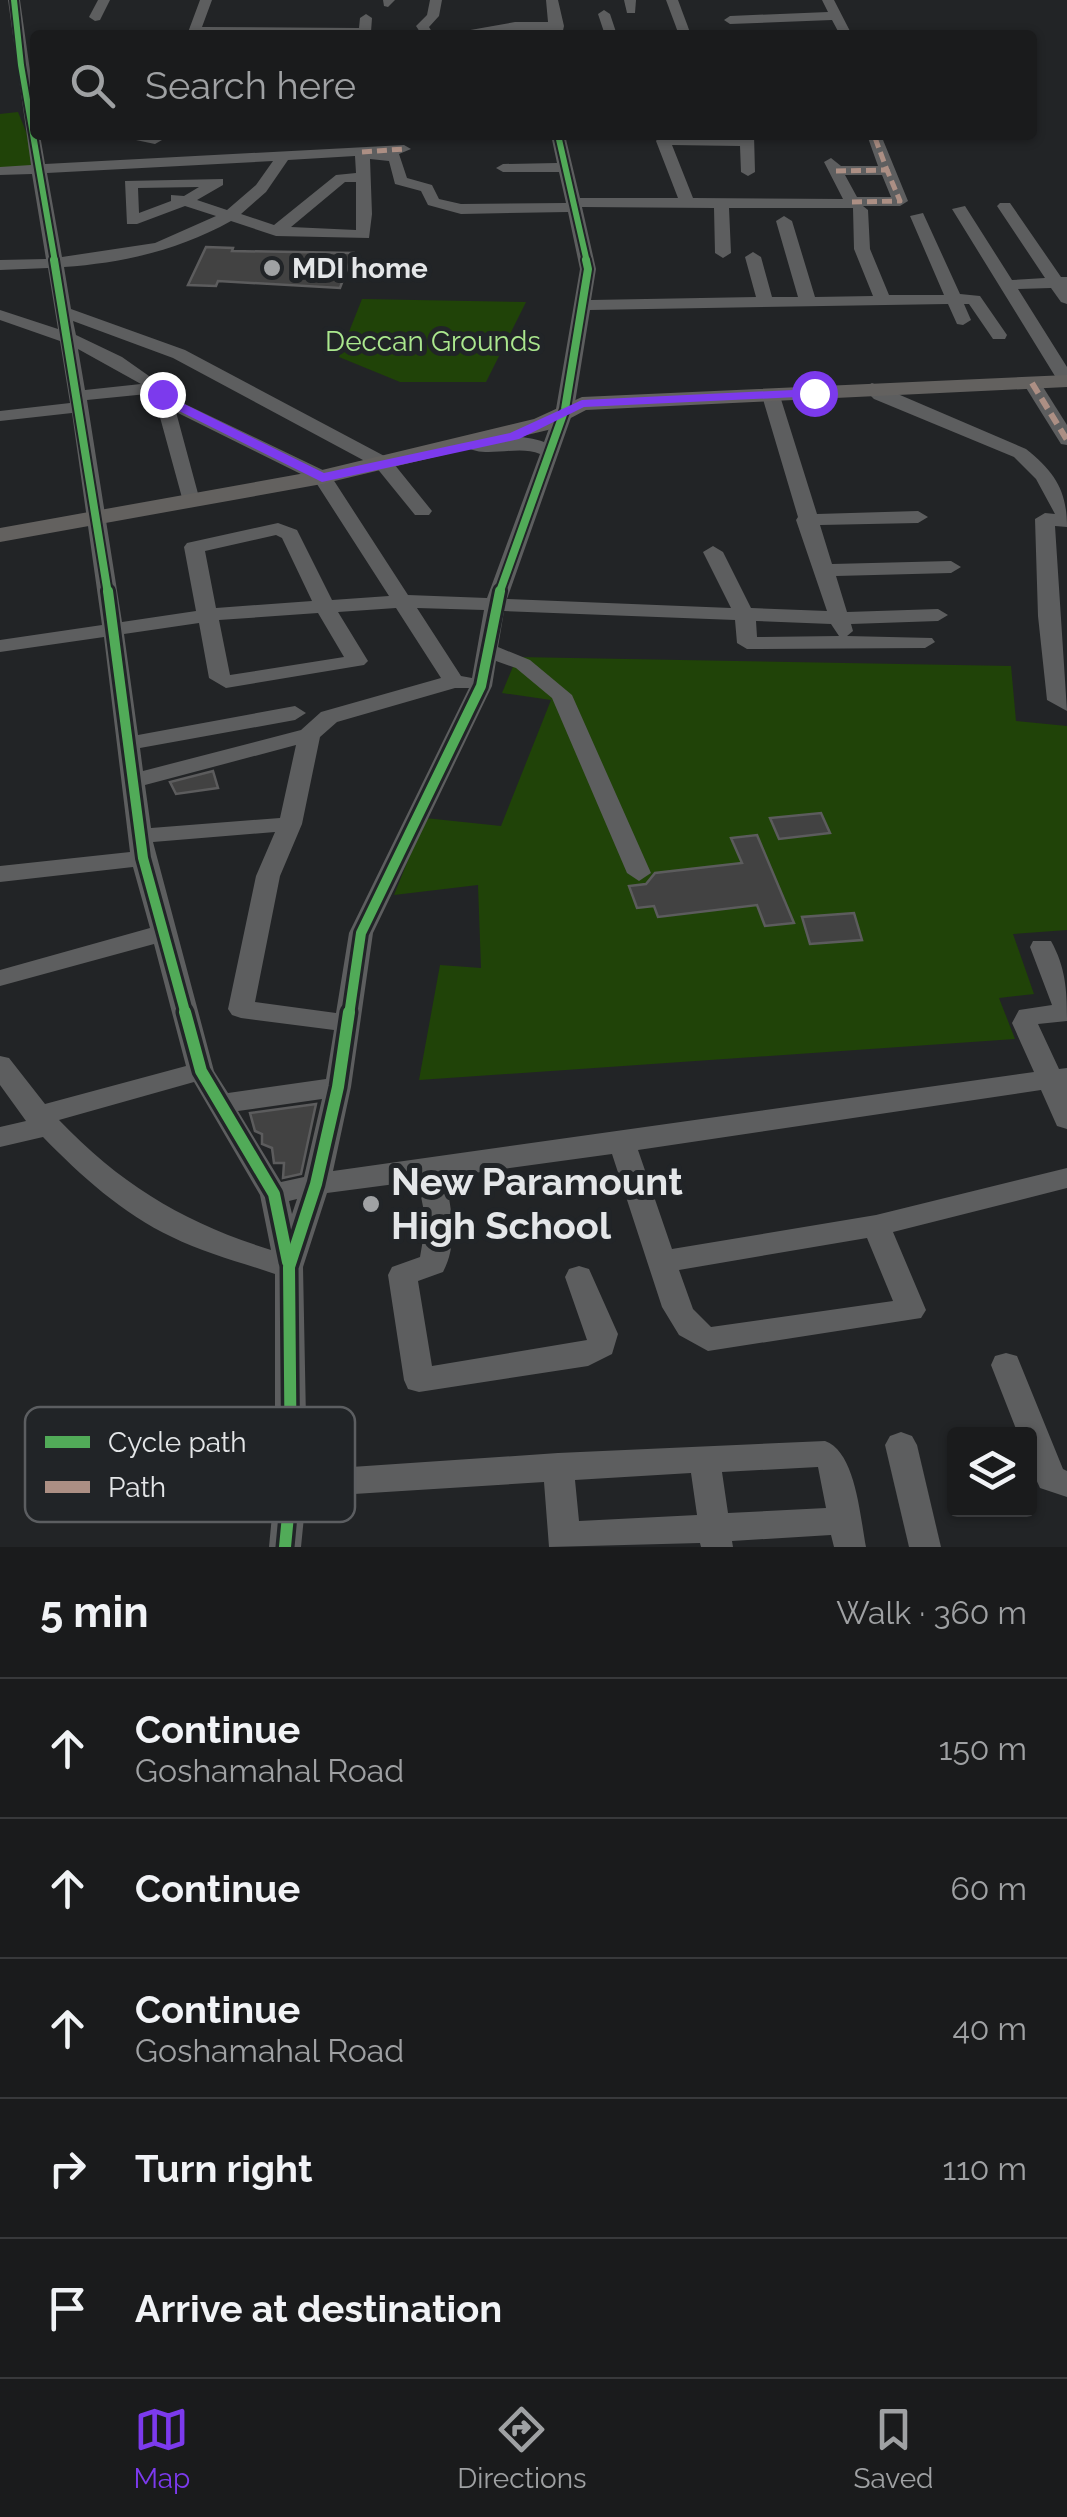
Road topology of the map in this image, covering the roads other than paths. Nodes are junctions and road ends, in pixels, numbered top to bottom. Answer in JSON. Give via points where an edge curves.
{"nodes":[{"id":1,"x":14,"y":0,"type":"edge"},
{"id":2,"x":104,"y":0,"type":"edge"},
{"id":3,"x":206,"y":0,"type":"edge"},
{"id":4,"x":436,"y":0,"type":"edge"},
{"id":5,"x":552,"y":0,"type":"edge"},
{"id":6,"x":672,"y":0,"type":"edge"},
{"id":7,"x":828,"y":0,"type":"edge"},
{"id":8,"x":242,"y":14,"type":"dead end"},
{"id":9,"x":604,"y":14,"type":"dead end"},
{"id":10,"x":836,"y":16,"type":"junction"},
{"id":11,"x":95,"y":17,"type":"dead end"},
{"id":12,"x":366,"y":18,"type":"dead end"},
{"id":13,"x":730,"y":20,"type":"dead end"},
{"id":14,"x":194,"y":30,"type":"edge"},
{"id":15,"x":238,"y":30,"type":"edge"},
{"id":16,"x":365,"y":30,"type":"edge"},
{"id":17,"x":425,"y":30,"type":"edge"},
{"id":18,"x":485,"y":30,"type":"edge"},
{"id":19,"x":557,"y":30,"type":"edge"},
{"id":20,"x":609,"y":30,"type":"edge"},
{"id":21,"x":683,"y":30,"type":"edge"},
{"id":22,"x":843,"y":30,"type":"edge"},
{"id":23,"x":20,"y":62,"type":"edge"},
{"id":24,"x":30,"y":85,"type":"edge"},
{"id":25,"x":37,"y":140,"type":"edge"},
{"id":26,"x":155,"y":140,"type":"edge"},
{"id":27,"x":559,"y":140,"type":"edge"},
{"id":28,"x":663,"y":140,"type":"edge"},
{"id":29,"x":746,"y":140,"type":"edge"},
{"id":30,"x":876,"y":140,"type":"edge"},
{"id":31,"x":404,"y":149,"type":"dead end"},
{"id":32,"x":362,"y":154,"type":"junction"},
{"id":33,"x":284,"y":156,"type":"junction"},
{"id":34,"x":149,"y":161,"type":"junction"},
{"id":35,"x":40,"y":166,"type":"junction"},
{"id":36,"x":567,"y":167,"type":"junction"},
{"id":37,"x":502,"y":168,"type":"dead end"},
{"id":38,"x":887,"y":170,"type":"junction"},
{"id":39,"x":0,"y":171,"type":"edge"},
{"id":40,"x":748,"y":172,"type":"dead end"},
{"id":41,"x":365,"y":177,"type":"junction"},
{"id":42,"x":158,"y":190,"type":"dead end"},
{"id":43,"x":185,"y":201,"type":"junction"},
{"id":44,"x":687,"y":202,"type":"junction"},
{"id":45,"x":721,"y":202,"type":"junction"},
{"id":46,"x":574,"y":205,"type":"junction"},
{"id":47,"x":856,"y":206,"type":"junction"},
{"id":48,"x":1005,"y":206,"type":"dead end"},
{"id":49,"x":960,"y":209,"type":"dead end"},
{"id":50,"x":234,"y":216,"type":"junction"},
{"id":51,"x":918,"y":216,"type":"dead end"},
{"id":52,"x":784,"y":221,"type":"dead end"},
{"id":53,"x":276,"y":231,"type":"junction"},
{"id":54,"x":723,"y":253,"type":"dead end"},
{"id":55,"x":753,"y":257,"type":"dead end"},
{"id":56,"x":57,"y":264,"type":"junction"},
{"id":57,"x":0,"y":265,"type":"edge"},
{"id":58,"x":1061,"y":282,"type":"edge"},
{"id":59,"x":1006,"y":286,"type":"junction"},
{"id":60,"x":1067,"y":299,"type":"edge"},
{"id":61,"x":883,"y":300,"type":"junction"},
{"id":62,"x":955,"y":300,"type":"junction"},
{"id":63,"x":765,"y":302,"type":"junction"},
{"id":64,"x":808,"y":302,"type":"junction"},
{"id":65,"x":582,"y":305,"type":"junction"},
{"id":66,"x":0,"y":315,"type":"edge"},
{"id":67,"x":964,"y":320,"type":"dead end"},
{"id":68,"x":64,"y":323,"type":"junction"},
{"id":69,"x":999,"y":335,"type":"dead end"},
{"id":70,"x":1067,"y":381,"type":"edge"},
{"id":71,"x":1032,"y":383,"type":"junction"},
{"id":72,"x":872,"y":388,"type":"junction"},
{"id":73,"x":159,"y":392,"type":"junction"},
{"id":74,"x":770,"y":396,"type":"junction"},
{"id":75,"x":79,"y":402,"type":"junction"},
{"id":76,"x":565,"y":410,"type":"junction"},
{"id":77,"x":0,"y":416,"type":"edge"},
{"id":78,"x":522,"y":430,"type":"junction"},
{"id":79,"x":1067,"y":440,"type":"edge"},
{"id":80,"x":474,"y":446,"type":"junction"},
{"id":81,"x":550,"y":452,"type":"junction"},
{"id":82,"x":391,"y":462,"type":"junction"},
{"id":83,"x":322,"y":478,"type":"junction"},
{"id":84,"x":191,"y":501,"type":"junction"},
{"id":85,"x":422,"y":511,"type":"dead end"},
{"id":86,"x":98,"y":516,"type":"junction"},
{"id":87,"x":918,"y":517,"type":"dead end"},
{"id":88,"x":806,"y":520,"type":"junction"},
{"id":89,"x":1067,"y":520,"type":"edge"},
{"id":90,"x":0,"y":524,"type":"edge"},
{"id":91,"x":0,"y":535,"type":"edge"},
{"id":92,"x":713,"y":552,"type":"dead end"},
{"id":93,"x":952,"y":567,"type":"dead end"},
{"id":94,"x":824,"y":570,"type":"junction"},
{"id":95,"x":402,"y":602,"type":"junction"},
{"id":96,"x":495,"y":605,"type":"junction"},
{"id":97,"x":326,"y":610,"type":"junction"},
{"id":98,"x":209,"y":614,"type":"junction"},
{"id":99,"x":938,"y":615,"type":"dead end"},
{"id":100,"x":745,"y":616,"type":"junction"},
{"id":101,"x":840,"y":618,"type":"junction"},
{"id":102,"x":113,"y":628,"type":"junction"},
{"id":103,"x":926,"y":642,"type":"dead end"},
{"id":104,"x":845,"y":644,"type":"junction"},
{"id":105,"x":0,"y":646,"type":"edge"},
{"id":106,"x":487,"y":650,"type":"junction"},
{"id":107,"x":284,"y":674,"type":"junction"},
{"id":108,"x":454,"y":681,"type":"junction"},
{"id":109,"x":481,"y":686,"type":"junction"},
{"id":110,"x":1067,"y":705,"type":"edge"},
{"id":111,"x":295,"y":713,"type":"junction"},
{"id":112,"x":329,"y":717,"type":"junction"},
{"id":113,"x":309,"y":735,"type":"junction"},
{"id":114,"x":128,"y":743,"type":"junction"},
{"id":115,"x":132,"y":780,"type":"junction"},
{"id":116,"x":290,"y":824,"type":"junction"},
{"id":117,"x":141,"y":847,"type":"junction"},
{"id":118,"x":639,"y":873,"type":"dead end"},
{"id":119,"x":0,"y":874,"type":"edge"},
{"id":120,"x":163,"y":933,"type":"junction"},
{"id":121,"x":1042,"y":946,"type":"dead end"},
{"id":122,"x":0,"y":978,"type":"edge"},
{"id":123,"x":1067,"y":1012,"type":"edge"},
{"id":124,"x":345,"y":1023,"type":"junction"},
{"id":125,"x":0,"y":1065,"type":"edge"},
{"id":126,"x":201,"y":1071,"type":"junction"},
{"id":127,"x":1059,"y":1078,"type":"edge"},
{"id":128,"x":338,"y":1086,"type":"junction"},
{"id":129,"x":220,"y":1104,"type":"junction"},
{"id":130,"x":1067,"y":1118,"type":"edge"},
{"id":131,"x":42,"y":1121,"type":"junction"},
{"id":132,"x":0,"y":1137,"type":"edge"},
{"id":133,"x":622,"y":1143,"type":"junction"},
{"id":134,"x":430,"y":1170,"type":"junction"},
{"id":135,"x":1067,"y":1178,"type":"edge"},
{"id":136,"x":316,"y":1184,"type":"junction"},
{"id":137,"x":274,"y":1194,"type":"junction"},
{"id":138,"x":876,"y":1226,"type":"junction"},
{"id":139,"x":662,"y":1262,"type":"junction"},
{"id":140,"x":289,"y":1267,"type":"junction"},
{"id":141,"x":579,"y":1278,"type":"dead end"},
{"id":142,"x":1006,"y":1365,"type":"dead end"},
{"id":143,"x":290,"y":1407,"type":"edge"},
{"id":144,"x":901,"y":1445,"type":"dead end"},
{"id":145,"x":704,"y":1460,"type":"junction"},
{"id":146,"x":558,"y":1466,"type":"junction"},
{"id":147,"x":355,"y":1480,"type":"edge"},
{"id":148,"x":1067,"y":1484,"type":"edge"},
{"id":149,"x":288,"y":1522,"type":"edge"},
{"id":150,"x":847,"y":1534,"type":"edge"},
{"id":151,"x":716,"y":1538,"type":"edge"},
{"id":152,"x":565,"y":1542,"type":"edge"},
{"id":153,"x":286,"y":1547,"type":"edge"},
{"id":154,"x":925,"y":1547,"type":"edge"}],
"edges":[{"from":1,"to":23,"type":"street"},
{"from":2,"to":11,"type":"street"},
{"from":3,"to":14,"type":"street"},
{"from":4,"to":17,"type":"street"},
{"from":5,"to":19,"type":"street"},
{"from":6,"to":21,"type":"street"},
{"from":7,"to":10,"type":"street"},
{"from":8,"to":15,"type":"street"},
{"from":9,"to":20,"type":"street"},
{"from":10,"to":13,"type":"street"},
{"from":10,"to":22,"type":"street"},
{"from":12,"to":16,"type":"street"},
{"from":18,"to":19,"type":"street"},
{"from":23,"to":24,"type":"street"},
{"from":25,"to":35,"type":"street"},
{"from":26,"to":34,"type":"street"},
{"from":27,"to":36,"type":"street"},
{"from":28,"to":44,"type":"street"},
{"from":29,"to":40,"type":"street"},
{"from":30,"to":38,"type":"street"},
{"from":31,"to":32,"type":"street"},
{"from":32,"to":33,"type":"street"},
{"from":32,"to":41,"type":"street"},
{"from":32,"to":46,"type":"street","via":[[395,157],[400,180],[427,188],[434,202],[461,209]]},
{"from":33,"to":34,"type":"street"},
{"from":33,"to":50,"type":"street","via":[[272,179]]},
{"from":34,"to":35,"type":"street"},
{"from":35,"to":39,"type":"street"},
{"from":35,"to":56,"type":"street"},
{"from":36,"to":37,"type":"street"},
{"from":36,"to":46,"type":"street"},
{"from":38,"to":47,"type":"street","via":[[900,201]]},
{"from":38,"to":47,"type":"street","via":[[834,167]]},
{"from":41,"to":53,"type":"street","via":[[341,178]]},
{"from":41,"to":53,"type":"street","via":[[363,235]]},
{"from":42,"to":43,"type":"street"},
{"from":43,"to":43,"type":"street","via":[[218,182],[130,184],[132,220]]},
{"from":43,"to":50,"type":"street"},
{"from":44,"to":45,"type":"street"},
{"from":44,"to":46,"type":"street"},
{"from":45,"to":47,"type":"street"},
{"from":45,"to":54,"type":"street"},
{"from":46,"to":65,"type":"street","via":[[588,269]]},
{"from":47,"to":61,"type":"street","via":[[862,250]]},
{"from":48,"to":58,"type":"street"},
{"from":49,"to":59,"type":"street"},
{"from":50,"to":53,"type":"street"},
{"from":50,"to":56,"type":"street","via":[[146,250]]},
{"from":51,"to":62,"type":"street"},
{"from":52,"to":64,"type":"street"},
{"from":55,"to":63,"type":"street"},
{"from":56,"to":57,"type":"street"},
{"from":56,"to":68,"type":"street"},
{"from":58,"to":59,"type":"street"},
{"from":58,"to":60,"type":"street"},
{"from":59,"to":70,"type":"street"},
{"from":61,"to":62,"type":"street"},
{"from":61,"to":64,"type":"street"},
{"from":62,"to":67,"type":"street"},
{"from":62,"to":69,"type":"street","via":[[978,301]]},
{"from":63,"to":64,"type":"street"},
{"from":63,"to":65,"type":"street"},
{"from":65,"to":76,"type":"street"},
{"from":66,"to":68,"type":"street"},
{"from":68,"to":73,"type":"street"},
{"from":68,"to":75,"type":"street"},
{"from":68,"to":82,"type":"street","via":[[195,362]]},
{"from":70,"to":71,"type":"main road"},
{"from":71,"to":72,"type":"main road"},
{"from":71,"to":79,"type":"street"},
{"from":72,"to":74,"type":"main road"},
{"from":72,"to":89,"type":"street","via":[[1020,453],[1049,480]]},
{"from":73,"to":75,"type":"street"},
{"from":73,"to":83,"type":"street"},
{"from":73,"to":84,"type":"street"},
{"from":74,"to":76,"type":"main road"},
{"from":74,"to":88,"type":"street"},
{"from":75,"to":77,"type":"street"},
{"from":75,"to":86,"type":"street"},
{"from":76,"to":78,"type":"main road"},
{"from":76,"to":81,"type":"street"},
{"from":78,"to":80,"type":"main road"},
{"from":78,"to":82,"type":"main road"},
{"from":80,"to":81,"type":"street","via":[[530,442]]},
{"from":80,"to":82,"type":"main road"},
{"from":81,"to":96,"type":"street"},
{"from":82,"to":83,"type":"main road"},
{"from":82,"to":85,"type":"street"},
{"from":83,"to":84,"type":"main road"},
{"from":83,"to":95,"type":"street"},
{"from":84,"to":86,"type":"main road"},
{"from":86,"to":91,"type":"main road"},
{"from":86,"to":102,"type":"street"},
{"from":87,"to":88,"type":"street"},
{"from":88,"to":94,"type":"street"},
{"from":89,"to":110,"type":"street","via":[[1045,520],[1048,616],[1058,700]]},
{"from":90,"to":91,"type":"street"},
{"from":92,"to":100,"type":"street"},
{"from":93,"to":94,"type":"street"},
{"from":94,"to":101,"type":"street"},
{"from":95,"to":96,"type":"street"},
{"from":95,"to":97,"type":"street"},
{"from":95,"to":108,"type":"street"},
{"from":96,"to":100,"type":"street"},
{"from":96,"to":106,"type":"street"},
{"from":97,"to":98,"type":"street"},
{"from":97,"to":98,"type":"street","via":[[290,534],[278,529],[194,546]]},
{"from":97,"to":107,"type":"street","via":[[357,661]]},
{"from":98,"to":102,"type":"street"},
{"from":98,"to":107,"type":"street","via":[[220,678],[234,683]]},
{"from":99,"to":101,"type":"street"},
{"from":100,"to":101,"type":"street"},
{"from":100,"to":104,"type":"street","via":[[747,643]]},
{"from":101,"to":104,"type":"street"},
{"from":102,"to":105,"type":"street"},
{"from":102,"to":114,"type":"street"},
{"from":103,"to":104,"type":"street"},
{"from":106,"to":109,"type":"street"},
{"from":106,"to":118,"type":"street","via":[[523,664],[561,695]]},
{"from":107,"to":111,"type":"street"},
{"from":108,"to":109,"type":"street"},
{"from":108,"to":112,"type":"street"},
{"from":109,"to":124,"type":"street","via":[[361,933]]},
{"from":111,"to":112,"type":"street"},
{"from":111,"to":114,"type":"street"},
{"from":112,"to":113,"type":"street"},
{"from":113,"to":115,"type":"street"},
{"from":113,"to":116,"type":"street"},
{"from":114,"to":115,"type":"street"},
{"from":115,"to":117,"type":"street"},
{"from":116,"to":117,"type":"street"},
{"from":116,"to":124,"type":"street","via":[[268,876],[241,1010]]},
{"from":117,"to":119,"type":"street"},
{"from":117,"to":120,"type":"street"},
{"from":120,"to":122,"type":"street"},
{"from":120,"to":126,"type":"street"},
{"from":121,"to":123,"type":"street"},
{"from":123,"to":127,"type":"street","via":[[1028,1016],[1024,1023]]},
{"from":124,"to":128,"type":"street"},
{"from":125,"to":131,"type":"street"},
{"from":126,"to":129,"type":"street"},
{"from":126,"to":131,"type":"street"},
{"from":127,"to":130,"type":"street"},
{"from":127,"to":133,"type":"street"},
{"from":128,"to":129,"type":"street"},
{"from":128,"to":136,"type":"street"},
{"from":129,"to":137,"type":"street"},
{"from":131,"to":132,"type":"street"},
{"from":131,"to":140,"type":"street","via":[[102,1176],[179,1228]]},
{"from":133,"to":134,"type":"street"},
{"from":133,"to":139,"type":"street"},
{"from":134,"to":136,"type":"street"},
{"from":134,"to":141,"type":"street","via":[[440,1222],[434,1264],[402,1275],[419,1380],[588,1354],[601,1346],[604,1334]]},
{"from":135,"to":138,"type":"street"},
{"from":136,"to":137,"type":"street"},
{"from":136,"to":140,"type":"street"},
{"from":137,"to":140,"type":"street"},
{"from":138,"to":139,"type":"street"},
{"from":138,"to":139,"type":"street","via":[[912,1310],[708,1339],[684,1323]]},
{"from":140,"to":143,"type":"street"},
{"from":142,"to":148,"type":"street","via":[[1051,1479]]},
{"from":144,"to":154,"type":"street"},
{"from":145,"to":146,"type":"street"},
{"from":145,"to":150,"type":"street","via":[[825,1454]]},
{"from":145,"to":151,"type":"street"},
{"from":146,"to":147,"type":"street"},
{"from":146,"to":152,"type":"street"},
{"from":149,"to":153,"type":"street"},
{"from":150,"to":151,"type":"street"},
{"from":151,"to":152,"type":"street"}]}
